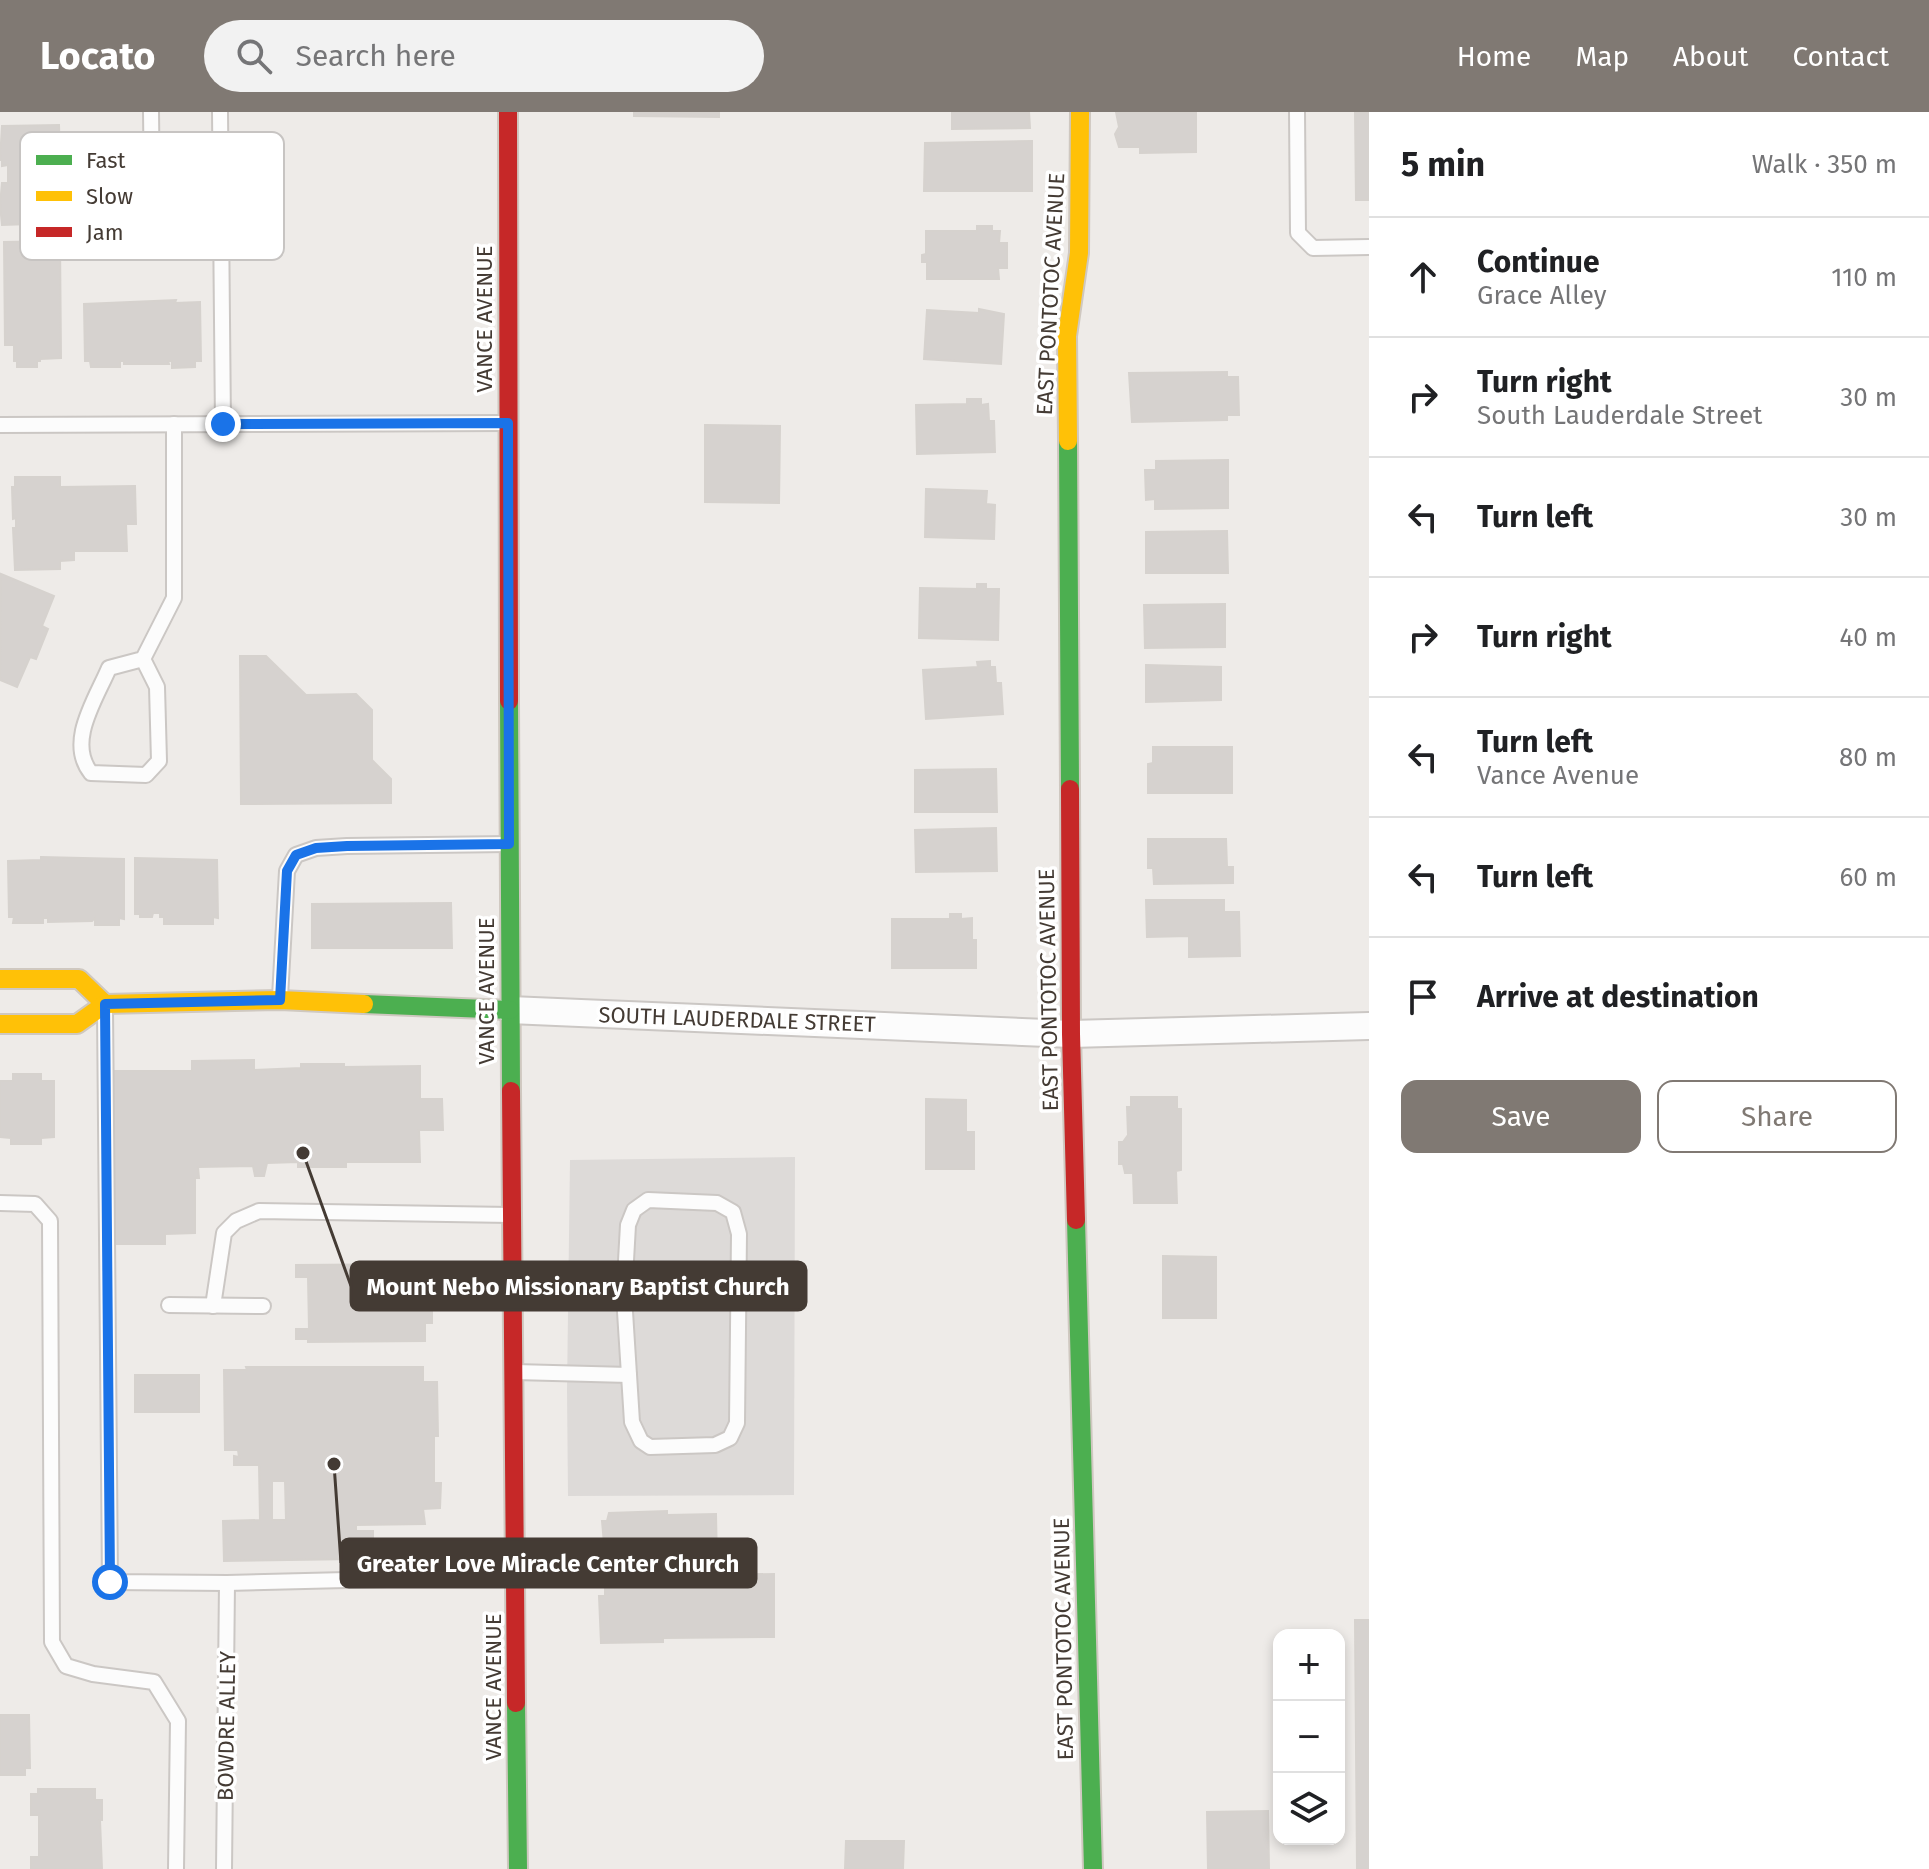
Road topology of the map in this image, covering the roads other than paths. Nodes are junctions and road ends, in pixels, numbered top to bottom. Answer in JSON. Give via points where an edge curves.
{"nodes":[{"id":1,"x":151,"y":112,"type":"edge"},
{"id":2,"x":220,"y":112,"type":"edge"},
{"id":3,"x":508,"y":112,"type":"edge"},
{"id":4,"x":1080,"y":112,"type":"edge"},
{"id":5,"x":1297,"y":112,"type":"edge"},
{"id":6,"x":151,"y":132,"type":"edge"},
{"id":7,"x":220,"y":132,"type":"edge"},
{"id":8,"x":1369,"y":247,"type":"edge"},
{"id":9,"x":222,"y":260,"type":"edge"},
{"id":10,"x":508,"y":423,"type":"junction"},
{"id":11,"x":174,"y":424,"type":"junction"},
{"id":12,"x":223,"y":424,"type":"junction"},
{"id":13,"x":0,"y":425,"type":"edge"},
{"id":14,"x":143,"y":659,"type":"junction"},
{"id":15,"x":509,"y":844,"type":"junction"},
{"id":16,"x":0,"y":979,"type":"edge"},
{"id":17,"x":280,"y":1000,"type":"junction"},
{"id":18,"x":105,"y":1004,"type":"junction"},
{"id":19,"x":510,"y":1010,"type":"junction"},
{"id":20,"x":0,"y":1024,"type":"edge"},
{"id":21,"x":1369,"y":1026,"type":"edge"},
{"id":22,"x":1071,"y":1034,"type":"junction"},
{"id":23,"x":0,"y":1203,"type":"edge"},
{"id":24,"x":512,"y":1215,"type":"junction"},
{"id":25,"x":513,"y":1293,"type":"junction"},
{"id":26,"x":624,"y":1296,"type":"junction"},
{"id":27,"x":169,"y":1305,"type":"dead end"},
{"id":28,"x":213,"y":1306,"type":"junction"},
{"id":29,"x":263,"y":1306,"type":"dead end"},
{"id":30,"x":515,"y":1372,"type":"junction"},
{"id":31,"x":629,"y":1375,"type":"junction"},
{"id":32,"x":517,"y":1576,"type":"junction"},
{"id":33,"x":227,"y":1583,"type":"junction"},
{"id":34,"x":176,"y":1869,"type":"edge"},
{"id":35,"x":224,"y":1869,"type":"edge"},
{"id":36,"x":518,"y":1869,"type":"edge"},
{"id":37,"x":1093,"y":1869,"type":"edge"}],
"edges":[{"from":1,"to":6,"type":"lane"},
{"from":2,"to":7,"type":"lane"},
{"from":3,"to":10,"type":"street","name":"VANCE AVENUE"},
{"from":4,"to":22,"type":"street","name":"EAST PONTOTOC AVENUE","via":[[1079,253],[1067,336]]},
{"from":5,"to":8,"type":"lane","via":[[1298,233],[1313,248]]},
{"from":9,"to":12,"type":"lane"},
{"from":10,"to":12,"type":"lane"},
{"from":10,"to":15,"type":"street","name":"VANCE AVENUE"},
{"from":11,"to":12,"type":"lane"},
{"from":11,"to":13,"type":"lane"},
{"from":11,"to":14,"type":"lane","via":[[174,598]]},
{"from":14,"to":14,"type":"lane","via":[[157,687],[159,761],[146,775],[91,773],[82,762],[79,739],[109,668]]},
{"from":15,"to":17,"type":"lane","via":[[347,846],[296,855],[287,871]]},
{"from":15,"to":19,"type":"street","name":"VANCE AVENUE"},
{"from":16,"to":18,"type":"street","via":[[79,979]]},
{"from":17,"to":18,"type":"street","name":"SOUTH LAUDERDALE STREET"},
{"from":17,"to":19,"type":"street","name":"SOUTH LAUDERDALE STREET"},
{"from":18,"to":20,"type":"street","name":"SOUTH LAUDERDALE STREET","via":[[77,1024]]},
{"from":18,"to":33,"type":"lane","via":[[110,1582]]},
{"from":19,"to":22,"type":"street","name":"SOUTH LAUDERDALE STREET"},
{"from":19,"to":24,"type":"street","name":"VANCE AVENUE"},
{"from":21,"to":22,"type":"street","name":"SOUTH LAUDERDALE STREET"},
{"from":22,"to":37,"type":"street","name":"EAST PONTOTOC AVENUE"},
{"from":23,"to":34,"type":"lane","via":[[35,1204],[50,1221],[52,1642],[66,1666],[154,1682],[178,1721]]},
{"from":24,"to":25,"type":"street","name":"VANCE AVENUE"},
{"from":24,"to":28,"type":"lane","via":[[259,1211],[224,1233]]},
{"from":25,"to":26,"type":"lane"},
{"from":25,"to":30,"type":"street","name":"VANCE AVENUE"},
{"from":26,"to":31,"type":"lane"},
{"from":26,"to":31,"type":"lane","via":[[628,1225],[634,1210],[648,1200],[717,1203],[733,1212],[739,1234],[737,1423],[730,1438],[715,1445],[650,1447],[632,1422]]},
{"from":27,"to":28,"type":"lane"},
{"from":28,"to":29,"type":"lane"},
{"from":30,"to":31,"type":"lane"},
{"from":30,"to":32,"type":"street","name":"VANCE AVENUE"},
{"from":32,"to":33,"type":"lane"},
{"from":32,"to":36,"type":"street","name":"VANCE AVENUE"},
{"from":33,"to":35,"type":"lane","name":"BOWDRE ALLEY"}]}
